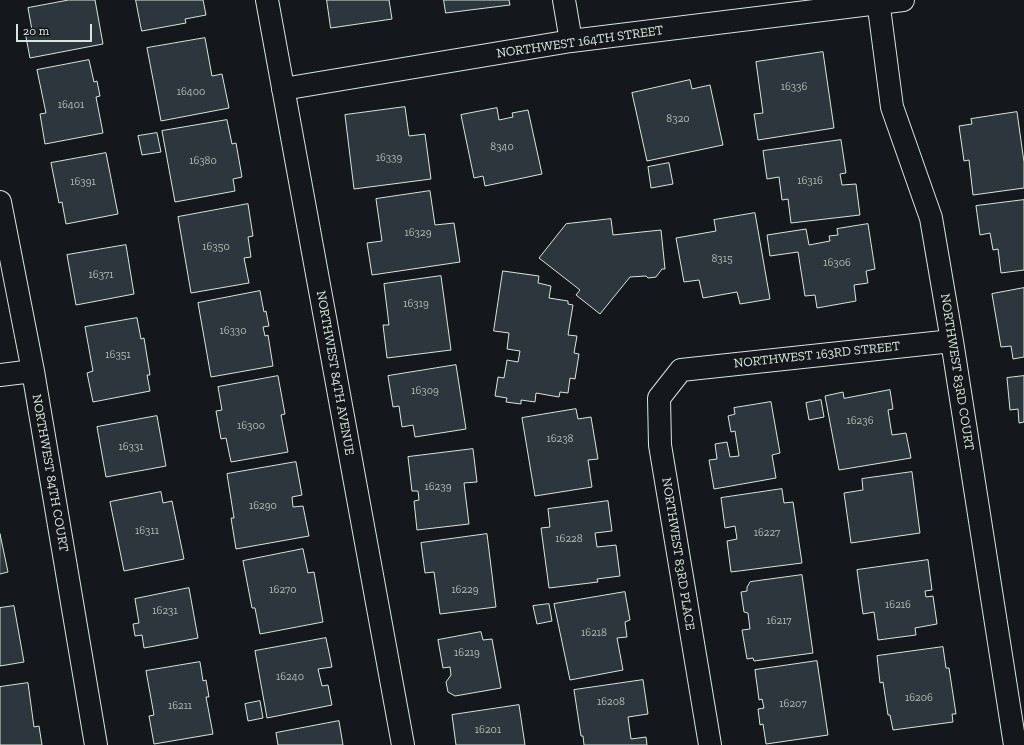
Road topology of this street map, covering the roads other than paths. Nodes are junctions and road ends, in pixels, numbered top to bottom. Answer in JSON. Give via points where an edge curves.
{"nodes":[{"id":1,"x":267,"y":0,"type":"edge"},
{"id":2,"x":564,"y":0,"type":"edge"},
{"id":3,"x":903,"y":0,"type":"edge"},
{"id":4,"x":878,"y":2,"type":"edge"},
{"id":5,"x":571,"y":41,"type":"junction"},
{"id":6,"x":283,"y":89,"type":"junction"},
{"id":7,"x":0,"y":202,"type":"edge"},
{"id":8,"x":952,"y":341,"type":"junction"},
{"id":9,"x":681,"y":370,"type":"joint"},
{"id":10,"x":33,"y":371,"type":"junction"},
{"id":11,"x":0,"y":376,"type":"edge"},
{"id":12,"x":96,"y":745,"type":"edge"},
{"id":13,"x":403,"y":745,"type":"edge"},
{"id":14,"x":710,"y":745,"type":"edge"},
{"id":15,"x":1015,"y":745,"type":"edge"}],
"edges":[{"from":1,"to":6,"type":"street","name":"NORTHWEST 84TH AVENUE"},
{"from":2,"to":5,"type":"street"},
{"from":3,"to":4,"type":"street","name":"NORTHWEST 164TH STREET"},
{"from":4,"to":5,"type":"street","name":"NORTHWEST 164TH STREET"},
{"from":4,"to":8,"type":"street","name":"NORTHWEST 83RD COURT","via":[[892,107],[930,218]]},
{"from":5,"to":6,"type":"street","name":"NORTHWEST 164TH STREET"},
{"from":6,"to":13,"type":"street","name":"NORTHWEST 84TH AVENUE"},
{"from":7,"to":10,"type":"street","name":"NORTHWEST 84TH COURT"},
{"from":8,"to":9,"type":"street","name":"NORTHWEST 163RD STREET"},
{"from":8,"to":15,"type":"street","name":"NORTHWEST 83RD COURT"},
{"from":9,"to":14,"type":"street","name":"NORTHWEST 83RD PLACE","via":[[659,398],[660,445]]},
{"from":10,"to":11,"type":"street"},
{"from":10,"to":12,"type":"street","name":"NORTHWEST 84TH COURT"}]}
